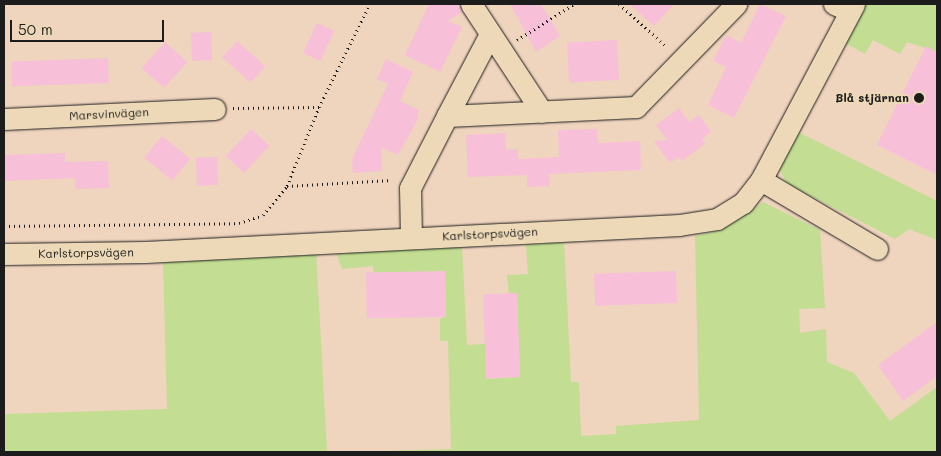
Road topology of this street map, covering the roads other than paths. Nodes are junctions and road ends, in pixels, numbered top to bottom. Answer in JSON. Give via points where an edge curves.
{"nodes":[{"id":1,"x":471,"y":4,"type":"edge"},
{"id":2,"x":736,"y":4,"type":"edge"},
{"id":3,"x":846,"y":6,"type":"edge"},
{"id":4,"x":496,"y":42,"type":"junction"},
{"id":5,"x":215,"y":109,"type":"road end"},
{"id":6,"x":542,"y":112,"type":"junction"},
{"id":7,"x":447,"y":116,"type":"junction"},
{"id":8,"x":4,"y":118,"type":"edge"},
{"id":9,"x":761,"y":180,"type":"junction"},
{"id":10,"x":411,"y":238,"type":"junction"},
{"id":11,"x":877,"y":249,"type":"dead end"},
{"id":12,"x":4,"y":254,"type":"edge"}],
"edges":[{"from":1,"to":4,"type":"street"},
{"from":2,"to":6,"type":"street","via":[[636,107]]},
{"from":3,"to":9,"type":"street","name":"Karlstorpsvägen"},
{"from":4,"to":6,"type":"street"},
{"from":4,"to":7,"type":"street"},
{"from":5,"to":8,"type":"street","name":"Marsvinvägen"},
{"from":6,"to":7,"type":"street"},
{"from":7,"to":10,"type":"street","via":[[410,188]]},
{"from":9,"to":10,"type":"street","name":"Karlstorpsvägen","via":[[731,213],[697,223]]},
{"from":9,"to":11,"type":"street"},
{"from":10,"to":12,"type":"street","name":"Karlstorpsvägen"}]}
